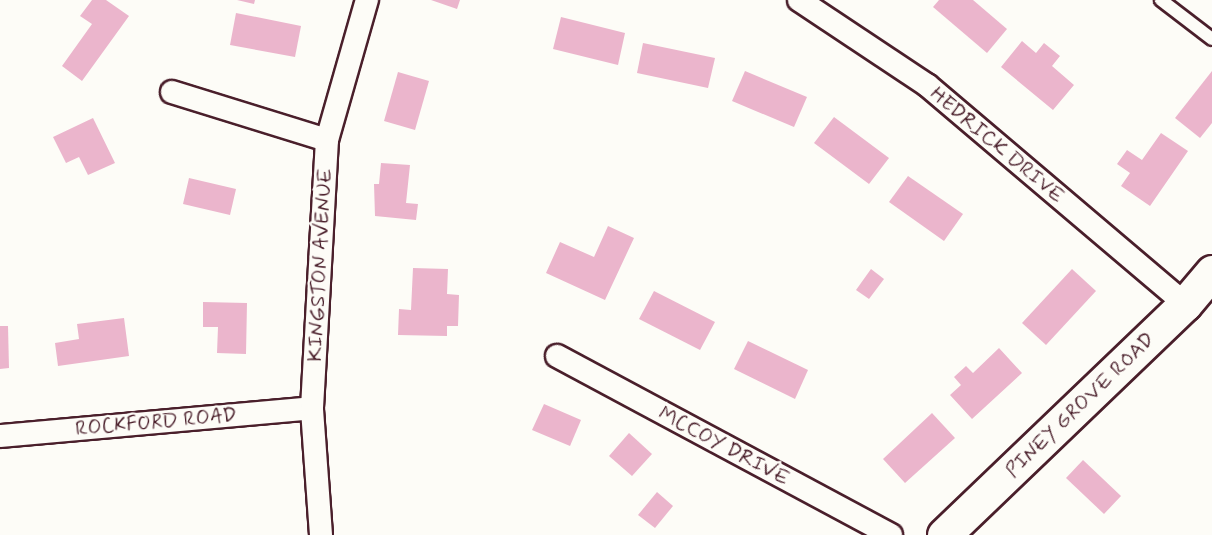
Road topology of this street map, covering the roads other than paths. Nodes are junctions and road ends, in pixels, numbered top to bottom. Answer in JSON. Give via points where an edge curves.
{"nodes":[{"id":1,"x":367,"y":0,"type":"edge"},
{"id":2,"x":799,"y":0,"type":"edge"},
{"id":3,"x":1161,"y":0,"type":"edge"},
{"id":4,"x":1212,"y":39,"type":"edge"},
{"id":5,"x":172,"y":92,"type":"dead end"},
{"id":6,"x":327,"y":140,"type":"junction"},
{"id":7,"x":1212,"y":272,"type":"edge"},
{"id":8,"x":1185,"y":304,"type":"junction"},
{"id":9,"x":557,"y":356,"type":"dead end"},
{"id":10,"x":312,"y":408,"type":"junction"},
{"id":11,"x":0,"y":436,"type":"edge"},
{"id":12,"x":321,"y":535,"type":"edge"},
{"id":13,"x":891,"y":535,"type":"edge"},
{"id":14,"x":944,"y":535,"type":"edge"}],
"edges":[{"from":1,"to":6,"type":"street","name":"KINGSTON AVENUE"},
{"from":2,"to":8,"type":"street","name":"HEDRICK DRIVE","via":[[927,85]]},
{"from":3,"to":4,"type":"lane"},
{"from":5,"to":6,"type":"street"},
{"from":6,"to":10,"type":"street","name":"KINGSTON AVENUE"},
{"from":7,"to":8,"type":"main road","name":"PINEY GROVE ROAD"},
{"from":8,"to":14,"type":"main road","name":"PINEY GROVE ROAD"},
{"from":9,"to":13,"type":"street","name":"MCCOY DRIVE"},
{"from":10,"to":11,"type":"street","name":"ROCKFORD ROAD"},
{"from":10,"to":12,"type":"street","name":"KINGSTON AVENUE"}]}
